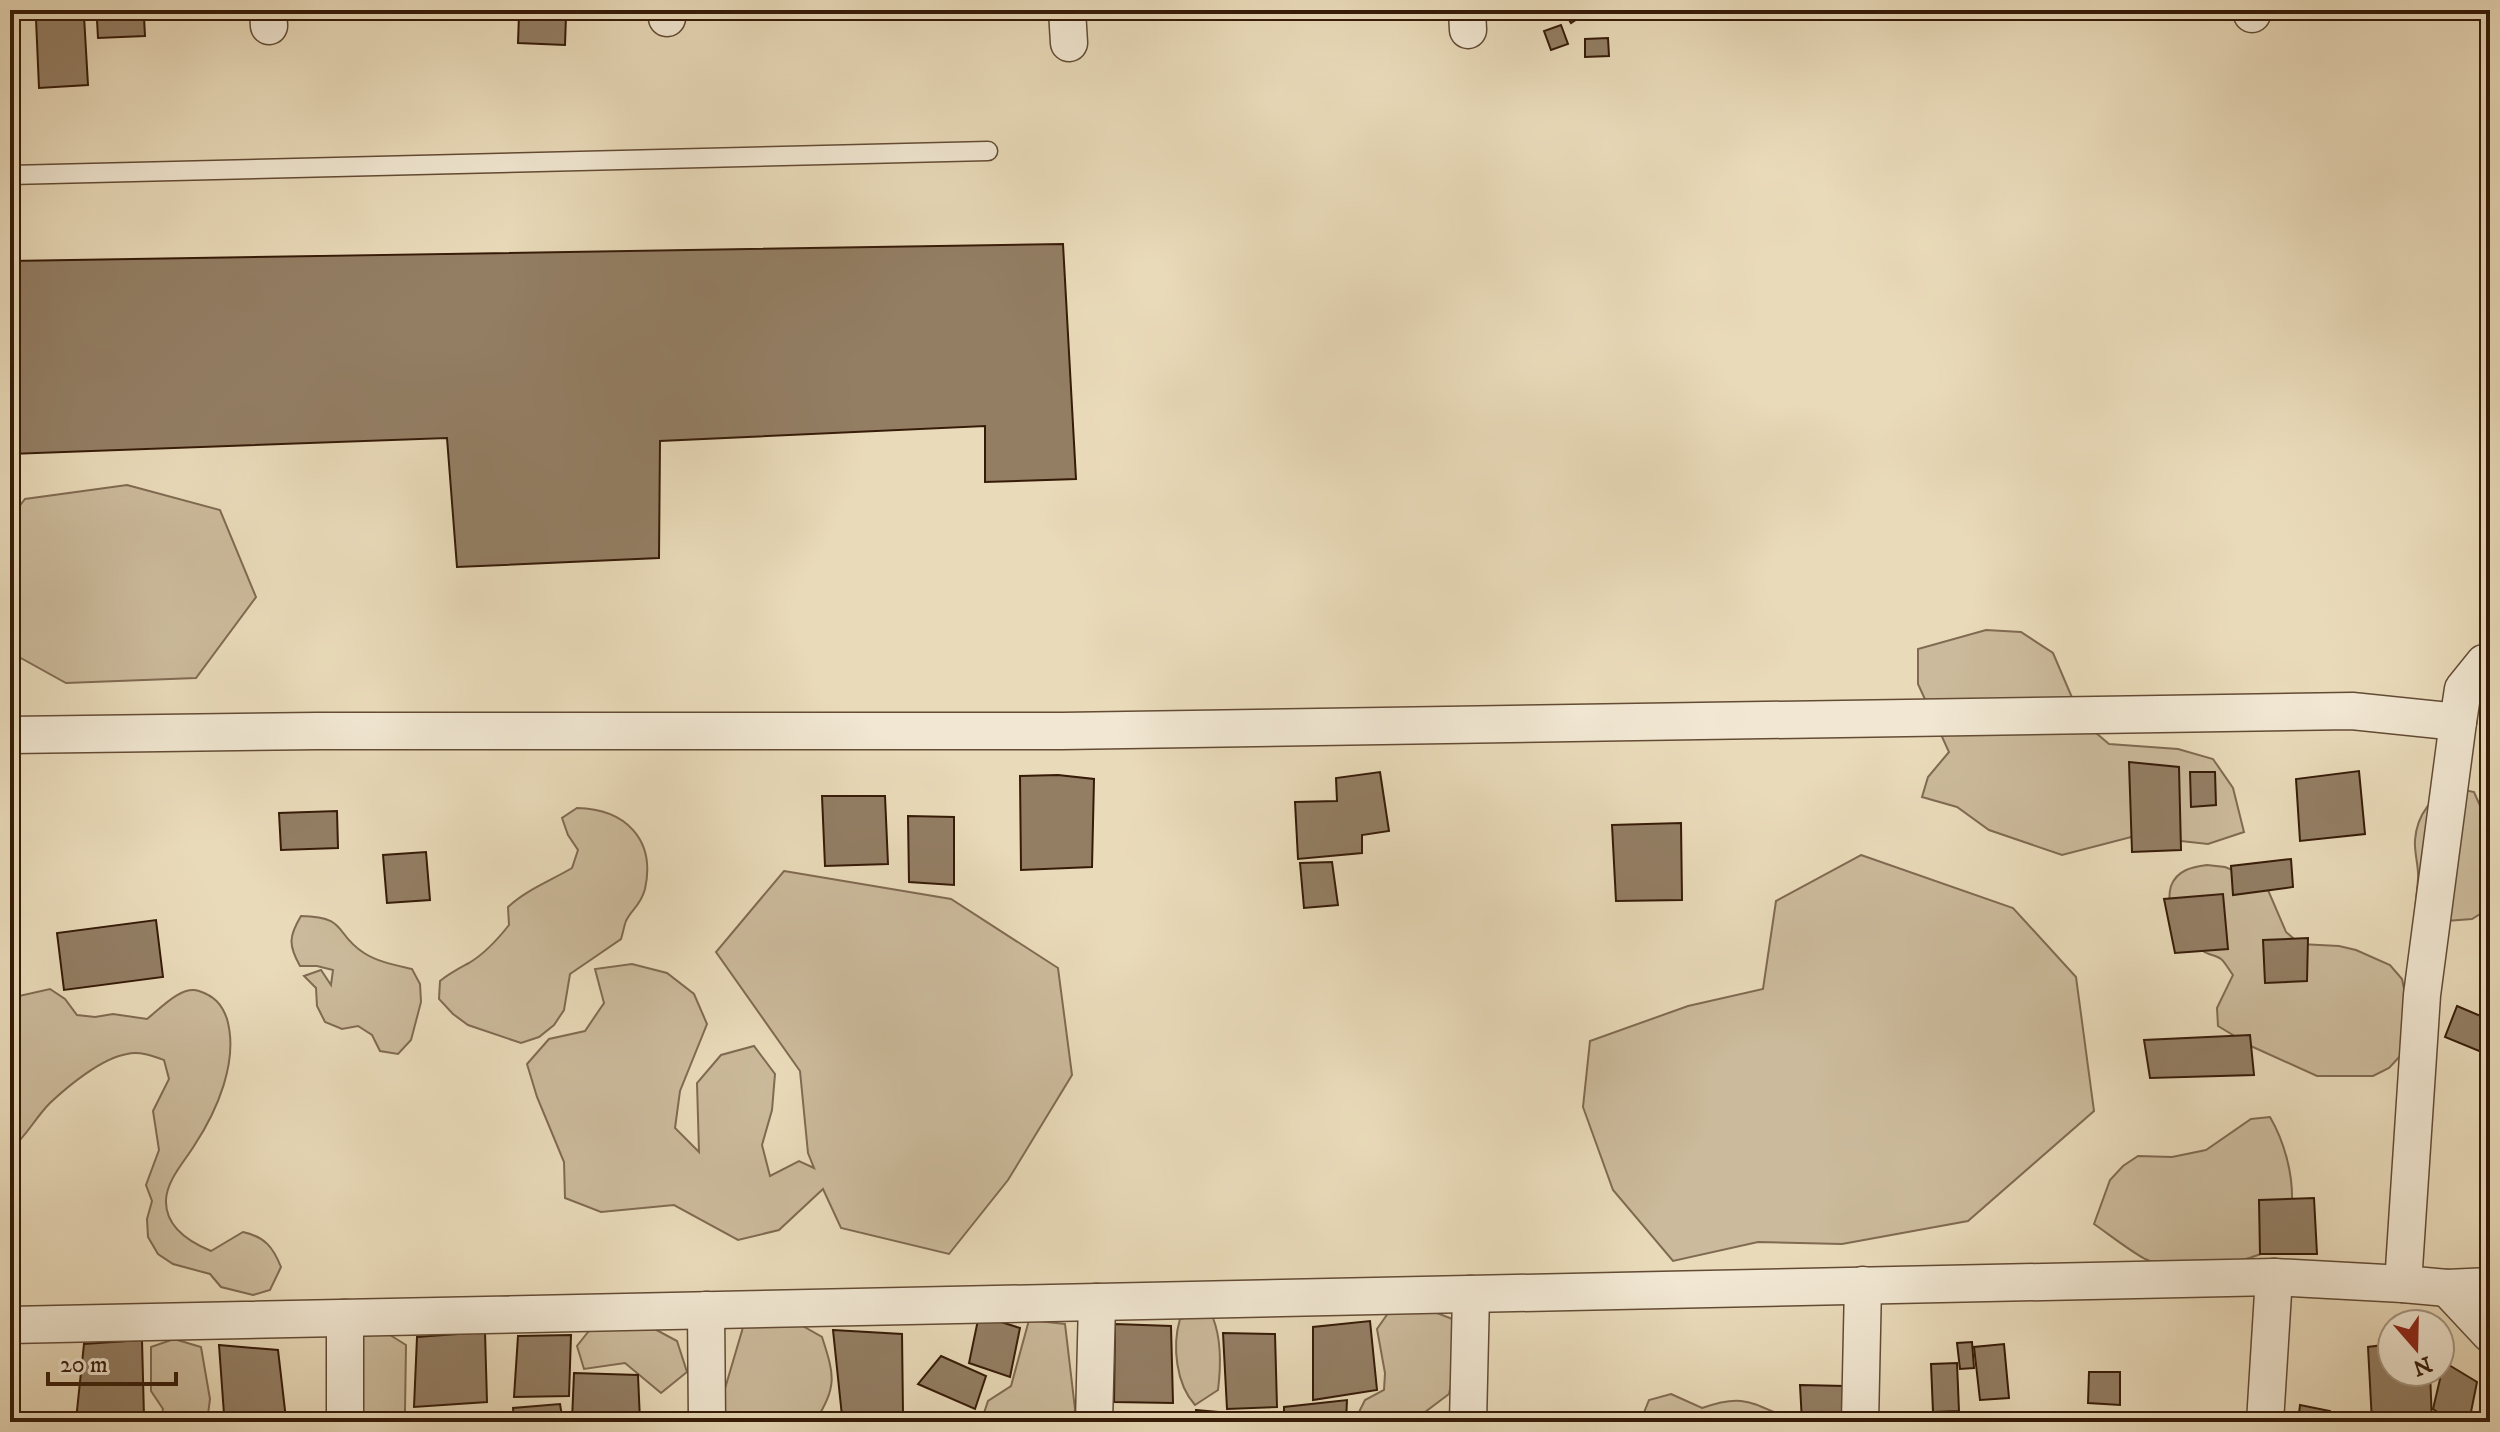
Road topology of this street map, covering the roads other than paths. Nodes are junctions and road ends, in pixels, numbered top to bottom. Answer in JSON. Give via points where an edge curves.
{"nodes":[{"id":1,"x":988,"y":151,"type":"dead end"},
{"id":2,"x":10,"y":175,"type":"edge"},
{"id":3,"x":2490,"y":662,"type":"edge"},
{"id":4,"x":2458,"y":722,"type":"junction"},
{"id":5,"x":10,"y":735,"type":"edge"},
{"id":6,"x":2274,"y":1277,"type":"junction"},
{"id":7,"x":2403,"y":1284,"type":"junction"},
{"id":8,"x":1863,"y":1285,"type":"junction"},
{"id":9,"x":2490,"y":1286,"type":"edge"},
{"id":10,"x":2447,"y":1288,"type":"junction"},
{"id":11,"x":1471,"y":1294,"type":"junction"},
{"id":12,"x":1097,"y":1302,"type":"junction"},
{"id":13,"x":706,"y":1310,"type":"junction"},
{"id":14,"x":345,"y":1318,"type":"junction"},
{"id":15,"x":10,"y":1325,"type":"edge"},
{"id":16,"x":2490,"y":1334,"type":"edge"},
{"id":17,"x":345,"y":1422,"type":"edge"},
{"id":18,"x":707,"y":1422,"type":"edge"},
{"id":19,"x":1094,"y":1422,"type":"edge"},
{"id":20,"x":1468,"y":1422,"type":"edge"},
{"id":21,"x":1860,"y":1422,"type":"edge"},
{"id":22,"x":2265,"y":1422,"type":"edge"}],
"edges":[{"from":1,"to":2,"type":"lane"},
{"from":3,"to":4,"type":"street","via":[[2463,689]]},
{"from":4,"to":5,"type":"street","via":[[2352,711],[1125,730]]},
{"from":4,"to":7,"type":"street","via":[[2422,995]]},
{"from":6,"to":7,"type":"street"},
{"from":6,"to":8,"type":"street"},
{"from":6,"to":22,"type":"street"},
{"from":7,"to":10,"type":"street"},
{"from":8,"to":11,"type":"street"},
{"from":8,"to":21,"type":"street"},
{"from":9,"to":10,"type":"street"},
{"from":10,"to":16,"type":"street"},
{"from":11,"to":12,"type":"street"},
{"from":11,"to":20,"type":"street"},
{"from":12,"to":13,"type":"street"},
{"from":12,"to":19,"type":"street"},
{"from":13,"to":14,"type":"street"},
{"from":13,"to":18,"type":"street"},
{"from":14,"to":15,"type":"street"},
{"from":14,"to":17,"type":"street"}]}
